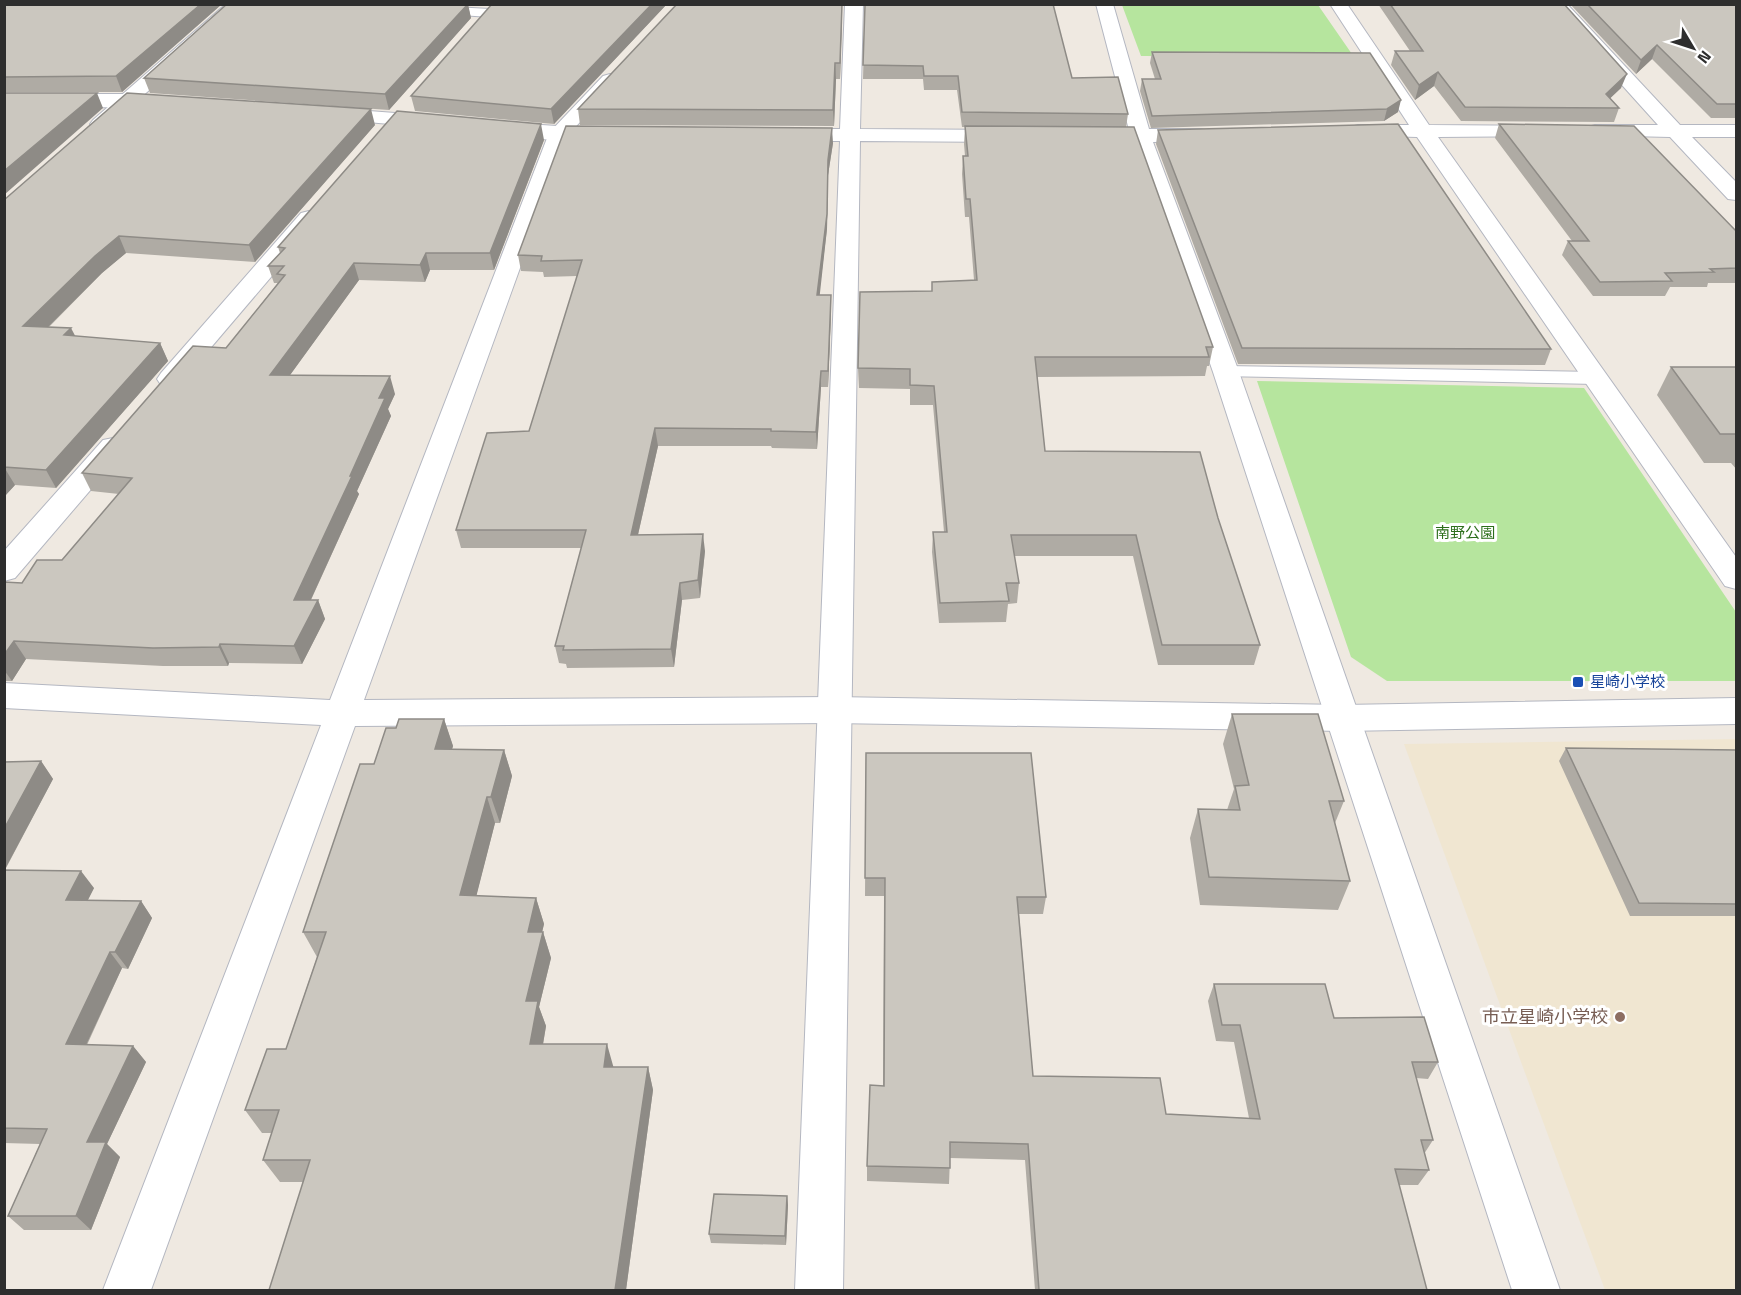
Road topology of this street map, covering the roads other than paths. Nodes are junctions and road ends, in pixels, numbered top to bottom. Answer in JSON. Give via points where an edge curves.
{"nodes":[{"id":1,"x":237,"y":4,"type":"edge"},
{"id":2,"x":854,"y":4,"type":"edge"},
{"id":3,"x":1104,"y":4,"type":"edge"},
{"id":4,"x":1338,"y":4,"type":"edge"},
{"id":5,"x":1557,"y":4,"type":"edge"},
{"id":6,"x":422,"y":9,"type":"edge"},
{"id":7,"x":494,"y":9,"type":"edge"},
{"id":8,"x":474,"y":30,"type":"edge"},
{"id":9,"x":624,"y":64,"type":"edge"},
{"id":10,"x":4,"y":100,"type":"edge"},
{"id":11,"x":127,"y":100,"type":"junction"},
{"id":12,"x":185,"y":104,"type":"edge"},
{"id":13,"x":403,"y":110,"type":"junction"},
{"id":14,"x":313,"y":113,"type":"edge"},
{"id":15,"x":453,"y":124,"type":"edge"},
{"id":16,"x":477,"y":126,"type":"edge"},
{"id":17,"x":1422,"y":129,"type":"junction"},
{"id":18,"x":1340,"y":131,"type":"edge"},
{"id":19,"x":1737,"y":131,"type":"edge"},
{"id":20,"x":1675,"y":132,"type":"junction"},
{"id":21,"x":559,"y":133,"type":"junction"},
{"id":22,"x":617,"y":133,"type":"edge"},
{"id":23,"x":768,"y":134,"type":"edge"},
{"id":24,"x":1223,"y":134,"type":"edge"},
{"id":25,"x":850,"y":135,"type":"junction"},
{"id":26,"x":1025,"y":136,"type":"edge"},
{"id":27,"x":1071,"y":136,"type":"edge"},
{"id":28,"x":1142,"y":136,"type":"junction"},
{"id":29,"x":83,"y":139,"type":"edge"},
{"id":30,"x":371,"y":146,"type":"edge"},
{"id":31,"x":1737,"y":195,"type":"edge"},
{"id":32,"x":324,"y":200,"type":"edge"},
{"id":33,"x":1226,"y":372,"type":"junction"},
{"id":34,"x":1596,"y":378,"type":"junction"},
{"id":35,"x":153,"y":399,"type":"edge"},
{"id":36,"x":129,"y":427,"type":"edge"},
{"id":37,"x":4,"y":572,"type":"edge"},
{"id":38,"x":1737,"y":579,"type":"edge"},
{"id":39,"x":4,"y":695,"type":"edge"},
{"id":40,"x":833,"y":710,"type":"junction"},
{"id":41,"x":1737,"y":711,"type":"edge"},
{"id":42,"x":342,"y":713,"type":"junction"},
{"id":43,"x":1343,"y":718,"type":"junction"},
{"id":44,"x":127,"y":1290,"type":"edge"},
{"id":45,"x":819,"y":1290,"type":"edge"},
{"id":46,"x":1536,"y":1290,"type":"edge"}],
"edges":[{"from":1,"to":11,"type":"street"},
{"from":2,"to":25,"type":"street"},
{"from":3,"to":28,"type":"street"},
{"from":4,"to":17,"type":"street"},
{"from":5,"to":20,"type":"street"},
{"from":6,"to":7,"type":"lane"},
{"from":7,"to":8,"type":"street"},
{"from":9,"to":21,"type":"street"},
{"from":10,"to":11,"type":"street"},
{"from":11,"to":12,"type":"street"},
{"from":11,"to":29,"type":"street"},
{"from":13,"to":14,"type":"street"},
{"from":13,"to":15,"type":"street"},
{"from":13,"to":30,"type":"street"},
{"from":16,"to":21,"type":"street"},
{"from":17,"to":18,"type":"street"},
{"from":17,"to":20,"type":"street"},
{"from":17,"to":34,"type":"street"},
{"from":19,"to":20,"type":"street"},
{"from":20,"to":31,"type":"street"},
{"from":21,"to":22,"type":"street"},
{"from":21,"to":42,"type":"street"},
{"from":23,"to":25,"type":"street"},
{"from":24,"to":28,"type":"street"},
{"from":25,"to":26,"type":"street"},
{"from":25,"to":40,"type":"street"},
{"from":27,"to":28,"type":"street"},
{"from":28,"to":33,"type":"street"},
{"from":32,"to":35,"type":"street"},
{"from":33,"to":34,"type":"lane"},
{"from":33,"to":43,"type":"street"},
{"from":34,"to":38,"type":"street"},
{"from":36,"to":37,"type":"street"},
{"from":39,"to":42,"type":"street"},
{"from":40,"to":42,"type":"street"},
{"from":40,"to":43,"type":"street"},
{"from":40,"to":45,"type":"street"},
{"from":41,"to":43,"type":"street"},
{"from":42,"to":44,"type":"street"},
{"from":43,"to":46,"type":"street"}]}
